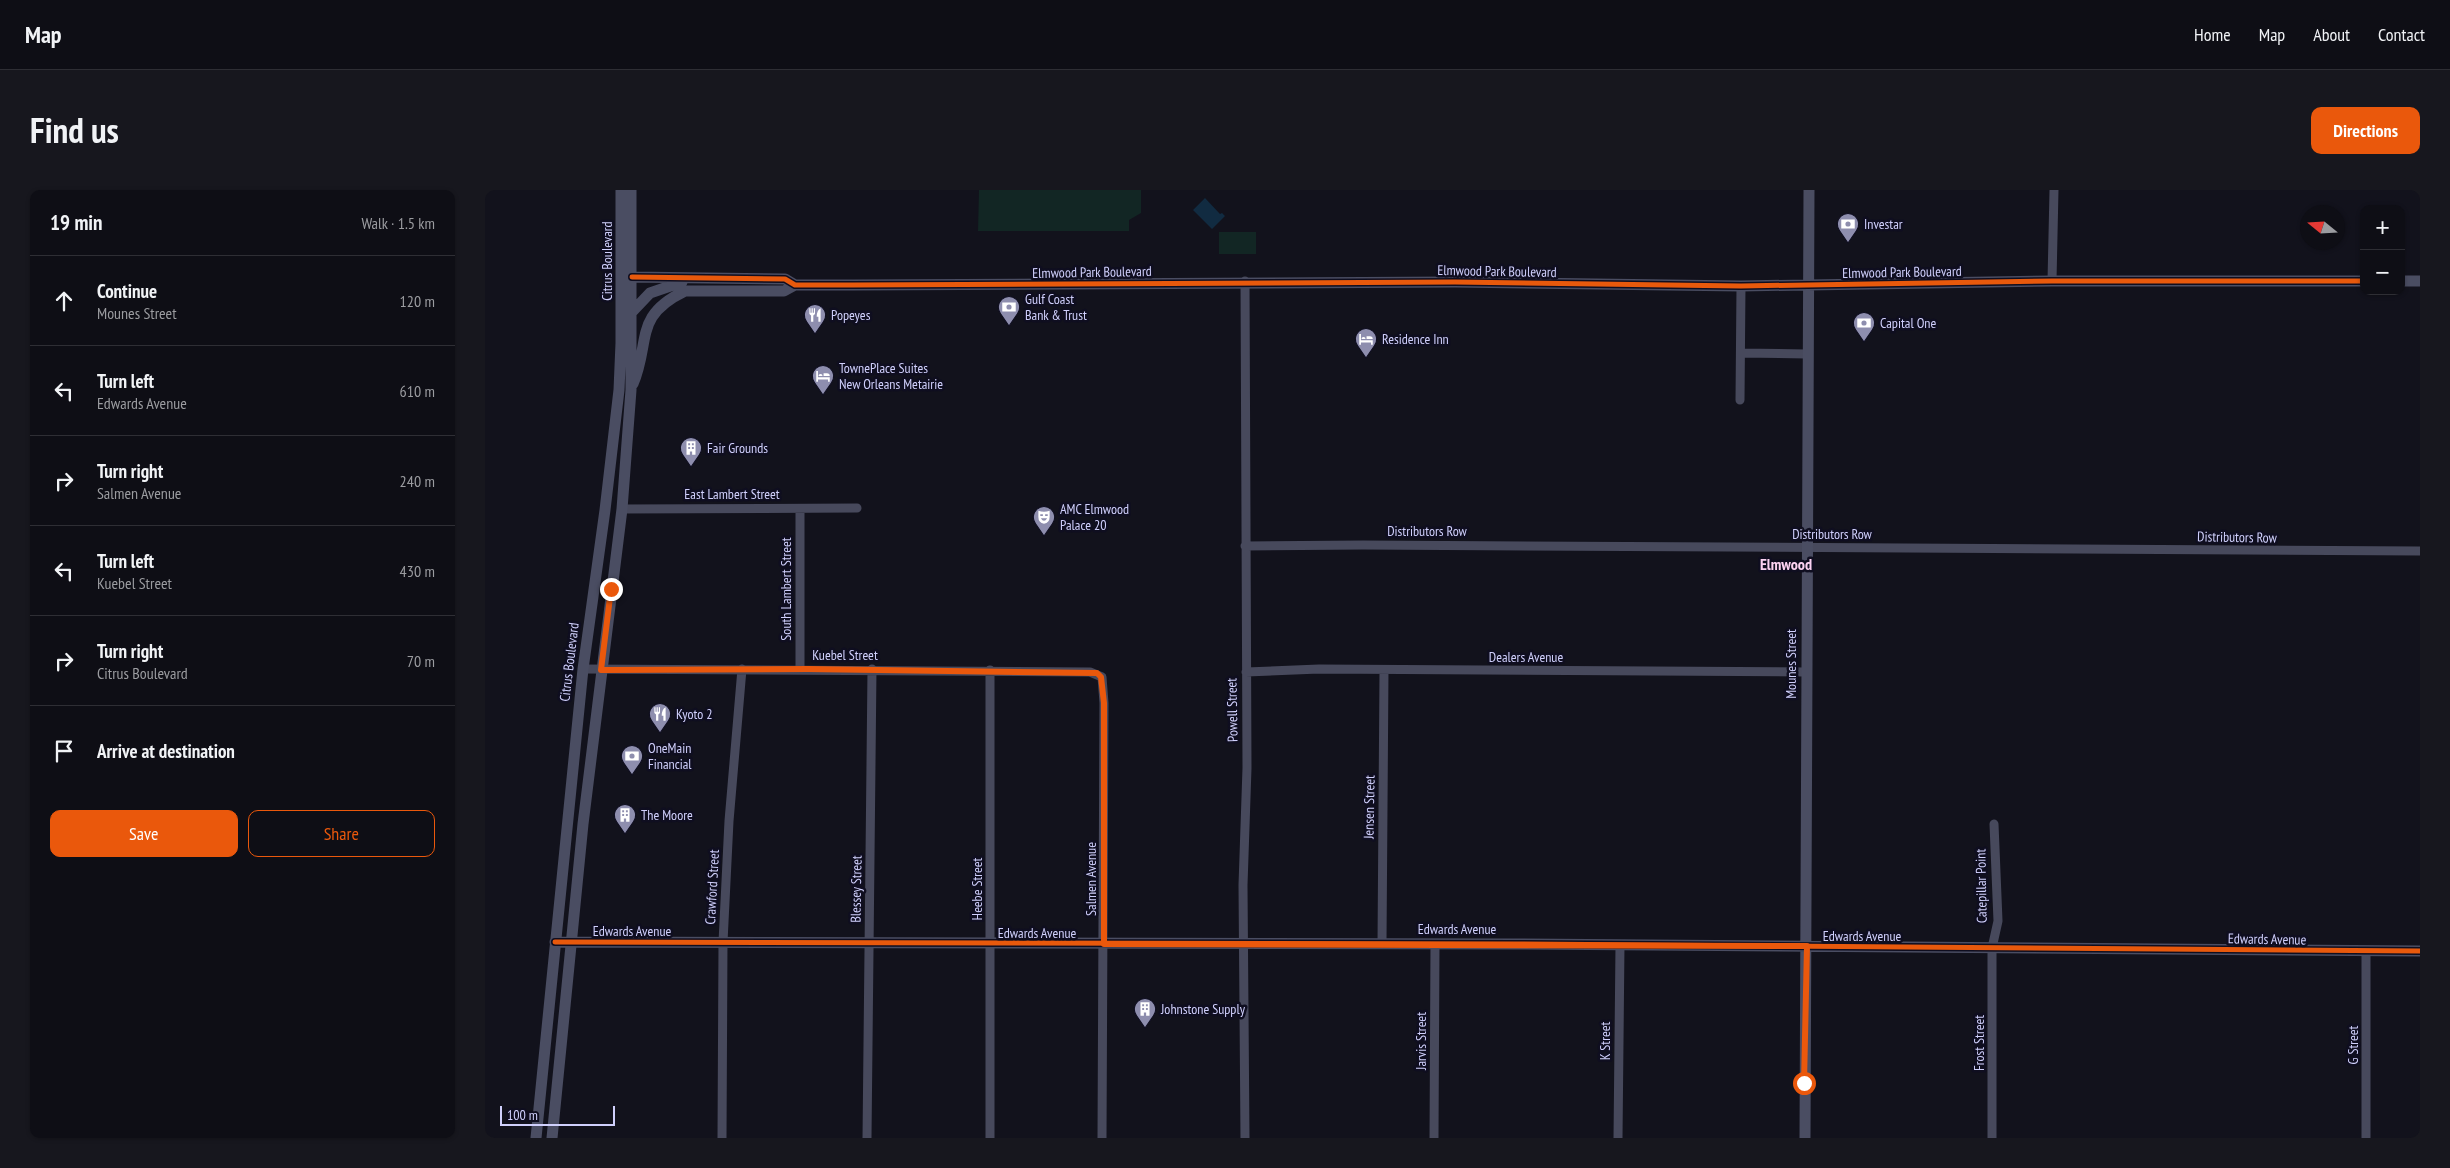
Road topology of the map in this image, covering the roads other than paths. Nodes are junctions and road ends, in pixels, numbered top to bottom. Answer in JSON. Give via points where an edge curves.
{"nodes":[{"id":1,"x":621,"y":190,"type":"edge"},
{"id":2,"x":631,"y":190,"type":"edge"},
{"id":3,"x":1809,"y":190,"type":"edge"},
{"id":4,"x":2054,"y":190,"type":"edge"},
{"id":5,"x":632,"y":256,"type":"junction"},
{"id":6,"x":632,"y":277,"type":"junction"},
{"id":7,"x":648,"y":278,"type":"junction"},
{"id":8,"x":695,"y":278,"type":"junction"},
{"id":9,"x":1245,"y":281,"type":"junction"},
{"id":10,"x":2052,"y":281,"type":"junction"},
{"id":11,"x":2360,"y":281,"type":"edge"},
{"id":12,"x":2405,"y":281,"type":"edge"},
{"id":13,"x":2420,"y":281,"type":"edge"},
{"id":14,"x":795,"y":285,"type":"junction"},
{"id":15,"x":1808,"y":285,"type":"junction"},
{"id":16,"x":1741,"y":286,"type":"junction"},
{"id":17,"x":622,"y":303,"type":"junction"},
{"id":18,"x":632,"y":312,"type":"junction"},
{"id":19,"x":654,"y":313,"type":"junction"},
{"id":20,"x":621,"y":343,"type":"junction"},
{"id":21,"x":1741,"y":353,"type":"junction"},
{"id":22,"x":1807,"y":354,"type":"junction"},
{"id":23,"x":620,"y":362,"type":"junction"},
{"id":24,"x":631,"y":390,"type":"junction"},
{"id":25,"x":1740,"y":400,"type":"dead end"},
{"id":26,"x":629,"y":420,"type":"junction"},
{"id":27,"x":606,"y":508,"type":"junction"},
{"id":28,"x":857,"y":508,"type":"dead end"},
{"id":29,"x":622,"y":509,"type":"junction"},
{"id":30,"x":800,"y":509,"type":"junction"},
{"id":31,"x":1245,"y":546,"type":"junction"},
{"id":32,"x":1807,"y":547,"type":"junction"},
{"id":33,"x":2420,"y":551,"type":"edge"},
{"id":34,"x":583,"y":668,"type":"junction"},
{"id":35,"x":742,"y":668,"type":"junction"},
{"id":36,"x":800,"y":669,"type":"junction"},
{"id":37,"x":872,"y":669,"type":"junction"},
{"id":38,"x":601,"y":670,"type":"junction"},
{"id":39,"x":990,"y":670,"type":"junction"},
{"id":40,"x":1384,"y":670,"type":"junction"},
{"id":41,"x":1246,"y":672,"type":"junction"},
{"id":42,"x":1806,"y":672,"type":"junction"},
{"id":43,"x":1102,"y":681,"type":"joint"},
{"id":44,"x":1994,"y":824,"type":"dead end"},
{"id":45,"x":555,"y":942,"type":"junction"},
{"id":46,"x":572,"y":942,"type":"junction"},
{"id":47,"x":723,"y":942,"type":"junction"},
{"id":48,"x":869,"y":943,"type":"junction"},
{"id":49,"x":990,"y":944,"type":"junction"},
{"id":50,"x":1104,"y":944,"type":"junction"},
{"id":51,"x":1244,"y":944,"type":"junction"},
{"id":52,"x":1382,"y":944,"type":"junction"},
{"id":53,"x":1435,"y":944,"type":"junction"},
{"id":54,"x":1619,"y":945,"type":"junction"},
{"id":55,"x":1807,"y":946,"type":"junction"},
{"id":56,"x":1992,"y":948,"type":"junction"},
{"id":57,"x":2420,"y":951,"type":"edge"},
{"id":58,"x":2366,"y":952,"type":"junction"},
{"id":59,"x":536,"y":1138,"type":"edge"},
{"id":60,"x":552,"y":1138,"type":"edge"},
{"id":61,"x":722,"y":1138,"type":"edge"},
{"id":62,"x":867,"y":1138,"type":"edge"},
{"id":63,"x":990,"y":1138,"type":"edge"},
{"id":64,"x":1103,"y":1138,"type":"edge"},
{"id":65,"x":1245,"y":1138,"type":"edge"},
{"id":66,"x":1435,"y":1138,"type":"edge"},
{"id":67,"x":1619,"y":1138,"type":"edge"},
{"id":68,"x":1805,"y":1138,"type":"edge"},
{"id":69,"x":1992,"y":1138,"type":"edge"},
{"id":70,"x":2366,"y":1138,"type":"edge"}],
"edges":[{"from":1,"to":17,"type":"street","name":"Citrus Boulevard"},
{"from":2,"to":5,"type":"street","name":"Citrus Boulevard"},
{"from":3,"to":15,"type":"street","name":"Mounes Street"},
{"from":4,"to":10,"type":"street"},
{"from":5,"to":6,"type":"street","name":"Citrus Boulevard"},
{"from":5,"to":7,"type":"street","via":[[639,272]]},
{"from":6,"to":7,"type":"street","name":"Elmwood Park Boulevard"},
{"from":6,"to":18,"type":"street","name":"Citrus Boulevard"},
{"from":7,"to":8,"type":"street","name":"Elmwood Park Boulevard"},
{"from":8,"to":14,"type":"street","name":"Elmwood Park Boulevard","via":[[785,279]]},
{"from":8,"to":18,"type":"street","name":"Elmwood Park Boulevard","via":[[650,294]]},
{"from":9,"to":14,"type":"street","name":"Elmwood Park Boulevard"},
{"from":9,"to":16,"type":"street","name":"Elmwood Park Boulevard"},
{"from":9,"to":31,"type":"street","name":"Powell Street"},
{"from":10,"to":11,"type":"street","name":"Elmwood Park Boulevard"},
{"from":10,"to":15,"type":"street","name":"Elmwood Park Boulevard"},
{"from":12,"to":13,"type":"street"},
{"from":14,"to":19,"type":"street","name":"Elmwood Park Boulevard","via":[[784,291],[685,292],[659,306]]},
{"from":15,"to":16,"type":"street","name":"Elmwood Park Boulevard"},
{"from":15,"to":22,"type":"street","name":"Mounes Street"},
{"from":16,"to":21,"type":"street"},
{"from":17,"to":18,"type":"street"},
{"from":17,"to":20,"type":"street","name":"Citrus Boulevard"},
{"from":18,"to":19,"type":"street"},
{"from":18,"to":20,"type":"street","name":"Elmwood Park Boulevard"},
{"from":18,"to":24,"type":"street","name":"Citrus Boulevard"},
{"from":19,"to":24,"type":"street","via":[[647,324],[640,369]]},
{"from":20,"to":23,"type":"street","name":"Citrus Boulevard"},
{"from":21,"to":22,"type":"street"},
{"from":21,"to":25,"type":"street"},
{"from":22,"to":32,"type":"street","name":"Mounes Street"},
{"from":23,"to":26,"type":"street","via":[[625,367]]},
{"from":23,"to":27,"type":"street","name":"Citrus Boulevard"},
{"from":24,"to":26,"type":"street","name":"Citrus Boulevard"},
{"from":26,"to":29,"type":"street","name":"Citrus Boulevard"},
{"from":27,"to":29,"type":"street","name":"East Lambert Street"},
{"from":27,"to":34,"type":"street","name":"Citrus Boulevard"},
{"from":28,"to":30,"type":"street","name":"East Lambert Street"},
{"from":29,"to":30,"type":"street","name":"East Lambert Street"},
{"from":29,"to":38,"type":"street","name":"Citrus Boulevard"},
{"from":30,"to":36,"type":"street","name":"South Lambert Street"},
{"from":31,"to":32,"type":"street","name":"Distributors Row"},
{"from":31,"to":41,"type":"street","name":"Powell Street"},
{"from":32,"to":33,"type":"street","name":"Distributors Row"},
{"from":32,"to":42,"type":"street","name":"Mounes Street"},
{"from":34,"to":38,"type":"street","name":"Kuebel Street"},
{"from":34,"to":45,"type":"street","name":"Citrus Boulevard"},
{"from":35,"to":36,"type":"street","name":"Kuebel Street"},
{"from":35,"to":38,"type":"street","name":"Kuebel Street"},
{"from":35,"to":47,"type":"street","name":"Crawford Street"},
{"from":36,"to":37,"type":"street","name":"Kuebel Street"},
{"from":37,"to":39,"type":"street","name":"Kuebel Street"},
{"from":37,"to":48,"type":"street","name":"Blessey Street"},
{"from":38,"to":46,"type":"street","name":"Citrus Boulevard"},
{"from":39,"to":43,"type":"street","name":"Kuebel Street","via":[[1090,672],[1097,673]]},
{"from":39,"to":49,"type":"street","name":"Heebe Street"},
{"from":40,"to":41,"type":"street","name":"Dealers Avenue"},
{"from":40,"to":42,"type":"street","name":"Dealers Avenue"},
{"from":40,"to":52,"type":"street","name":"Jensen Street"},
{"from":41,"to":51,"type":"street","name":"Powell Street"},
{"from":42,"to":55,"type":"street","name":"Mounes Street"},
{"from":43,"to":50,"type":"street","name":"Salmen Avenue"},
{"from":44,"to":56,"type":"street","name":"Catepillar Point","via":[[1998,922]]},
{"from":45,"to":46,"type":"street","name":"Edwards Avenue"},
{"from":45,"to":59,"type":"street","name":"Citrus Boulevard"},
{"from":46,"to":47,"type":"street","name":"Edwards Avenue"},
{"from":46,"to":60,"type":"street","name":"Citrus Boulevard"},
{"from":47,"to":48,"type":"street","name":"Edwards Avenue"},
{"from":47,"to":61,"type":"street","name":"Crawford Street"},
{"from":48,"to":49,"type":"street","name":"Edwards Avenue"},
{"from":48,"to":62,"type":"street","name":"Blessey Street"},
{"from":49,"to":50,"type":"street","name":"Edwards Avenue"},
{"from":49,"to":63,"type":"street","name":"Heebe Street"},
{"from":50,"to":51,"type":"street","name":"Edwards Avenue"},
{"from":50,"to":64,"type":"street","name":"Salmen Avenue"},
{"from":51,"to":52,"type":"street","name":"Edwards Avenue"},
{"from":51,"to":65,"type":"street","name":"Powell Street"},
{"from":52,"to":53,"type":"street","name":"Edwards Avenue"},
{"from":53,"to":54,"type":"street","name":"Edwards Avenue"},
{"from":53,"to":66,"type":"street","name":"Jarvis Street"},
{"from":54,"to":55,"type":"street","name":"Edwards Avenue"},
{"from":54,"to":67,"type":"street","name":"K Street"},
{"from":55,"to":56,"type":"street","name":"Edwards Avenue"},
{"from":55,"to":68,"type":"street","name":"Mounes Street"},
{"from":56,"to":58,"type":"street","name":"Edwards Avenue"},
{"from":56,"to":69,"type":"street","name":"Frost Street"},
{"from":57,"to":58,"type":"street","name":"Edwards Avenue"},
{"from":58,"to":70,"type":"street","name":"G Street"}]}
